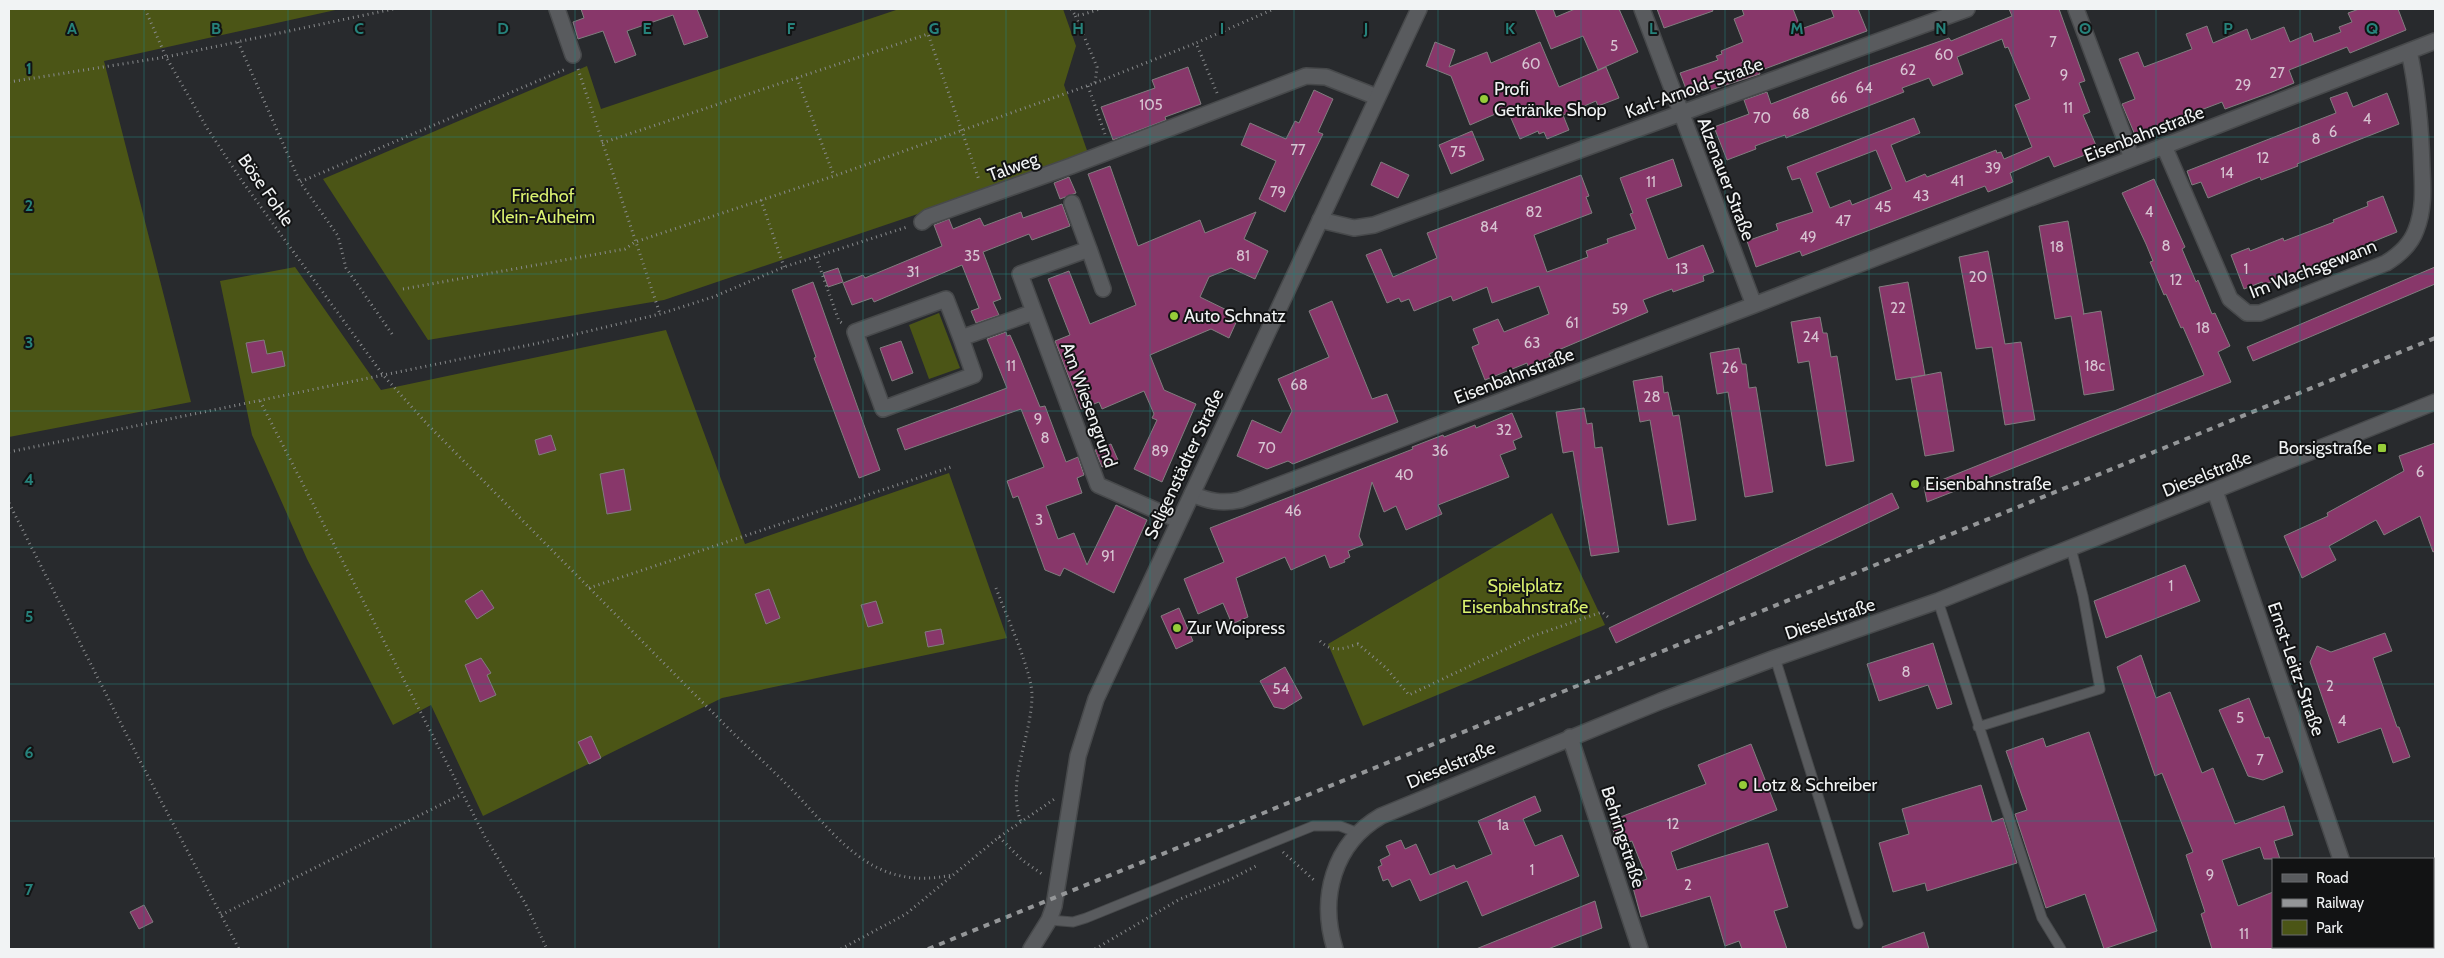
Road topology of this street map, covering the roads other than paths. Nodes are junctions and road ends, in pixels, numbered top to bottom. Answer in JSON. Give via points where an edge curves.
{"nodes":[{"id":1,"x":557,"y":9,"type":"edge"},
{"id":2,"x":1419,"y":9,"type":"edge"},
{"id":3,"x":1642,"y":9,"type":"edge"},
{"id":4,"x":1967,"y":9,"type":"edge"},
{"id":5,"x":2076,"y":9,"type":"edge"},
{"id":6,"x":2435,"y":41,"type":"edge"},
{"id":7,"x":2409,"y":51,"type":"junction"},
{"id":8,"x":574,"y":60,"type":"road end"},
{"id":9,"x":1377,"y":97,"type":"junction"},
{"id":10,"x":1681,"y":113,"type":"junction"},
{"id":11,"x":2164,"y":146,"type":"junction"},
{"id":12,"x":2132,"y":158,"type":"junction"},
{"id":13,"x":1072,"y":203,"type":"dead end"},
{"id":14,"x":1320,"y":220,"type":"junction"},
{"id":15,"x":922,"y":222,"type":"road end"},
{"id":16,"x":1089,"y":249,"type":"junction"},
{"id":17,"x":1104,"y":289,"type":"dead end"},
{"id":18,"x":1754,"y":306,"type":"junction"},
{"id":19,"x":1034,"y":312,"type":"junction"},
{"id":20,"x":961,"y":338,"type":"junction"},
{"id":21,"x":2435,"y":402,"type":"edge"},
{"id":22,"x":2215,"y":491,"type":"junction"},
{"id":23,"x":1192,"y":494,"type":"junction"},
{"id":24,"x":1178,"y":520,"type":"junction"},
{"id":25,"x":2071,"y":548,"type":"junction"},
{"id":26,"x":1938,"y":600,"type":"junction"},
{"id":27,"x":1775,"y":658,"type":"junction"},
{"id":28,"x":1978,"y":727,"type":"junction"},
{"id":29,"x":1570,"y":737,"type":"junction"},
{"id":30,"x":1358,"y":833,"type":"junction"},
{"id":31,"x":2341,"y":858,"type":"edge"},
{"id":32,"x":1049,"y":920,"type":"junction"},
{"id":33,"x":1858,"y":924,"type":"dead end"},
{"id":34,"x":1031,"y":949,"type":"edge"},
{"id":35,"x":1335,"y":949,"type":"edge"},
{"id":36,"x":1640,"y":949,"type":"edge"},
{"id":37,"x":2061,"y":949,"type":"edge"}],
"edges":[{"from":1,"to":8,"type":"street"},
{"from":2,"to":9,"type":"street","name":"Seligenstädter Straße"},
{"from":3,"to":10,"type":"street","name":"Alzenauer Straße"},
{"from":4,"to":10,"type":"street","name":"Karl-Arnold-Straße"},
{"from":5,"to":12,"type":"street"},
{"from":6,"to":7,"type":"street","name":"Eisenbahnstraße"},
{"from":7,"to":11,"type":"street","name":"Eisenbahnstraße"},
{"from":7,"to":11,"type":"street","name":"Im Wachsgewann","via":[[2421,123],[2423,201],[2412,240],[2386,263],[2260,314],[2247,313],[2230,299]]},
{"from":9,"to":14,"type":"street","name":"Seligenstädter Straße"},
{"from":9,"to":15,"type":"street","name":"Talweg","via":[[1326,77],[1306,76],[1072,166],[928,217]]},
{"from":10,"to":14,"type":"street","name":"Karl-Arnold-Straße","via":[[1365,228]]},
{"from":10,"to":18,"type":"street","name":"Alzenauer Straße"},
{"from":11,"to":12,"type":"street","name":"Eisenbahnstraße"},
{"from":12,"to":18,"type":"street","name":"Eisenbahnstraße"},
{"from":13,"to":16,"type":"street"},
{"from":14,"to":23,"type":"street","name":"Seligenstädter Straße"},
{"from":16,"to":17,"type":"street"},
{"from":16,"to":19,"type":"street","name":"Am Wiesengrund","via":[[1020,274]]},
{"from":18,"to":23,"type":"street","name":"Eisenbahnstraße","via":[[1240,500],[1219,503]]},
{"from":19,"to":20,"type":"street"},
{"from":19,"to":24,"type":"street","name":"Am Wiesengrund","via":[[1098,485]]},
{"from":20,"to":20,"type":"street","via":[[974,376],[883,409],[855,332],[946,299]]},
{"from":21,"to":22,"type":"street","name":"Dieselstraße"},
{"from":22,"to":25,"type":"street","name":"Dieselstraße"},
{"from":22,"to":31,"type":"street","name":"Ernst-Leitz-Straße"},
{"from":23,"to":24,"type":"street","name":"Seligenstädter Straße"},
{"from":24,"to":32,"type":"street","name":"Seligenstädter Straße","via":[[1096,698],[1083,737],[1059,883]]},
{"from":25,"to":26,"type":"street","name":"Dieselstraße"},
{"from":25,"to":28,"type":"lane","via":[[2100,689]]},
{"from":26,"to":27,"type":"street","name":"Dieselstraße"},
{"from":26,"to":28,"type":"lane"},
{"from":27,"to":29,"type":"street","name":"Dieselstraße"},
{"from":27,"to":33,"type":"lane"},
{"from":28,"to":37,"type":"lane","via":[[2042,918]]},
{"from":29,"to":30,"type":"street","name":"Dieselstraße","via":[[1389,812],[1371,821]]},
{"from":29,"to":36,"type":"street","name":"Behringstraße"},
{"from":30,"to":32,"type":"lane","via":[[1325,824],[1299,830],[1086,918],[1073,922]]},
{"from":30,"to":35,"type":"street","name":"Dieselstraße","via":[[1340,858],[1328,894],[1329,926]]},
{"from":32,"to":34,"type":"street","name":"Seligenstädter Straße"}]}
